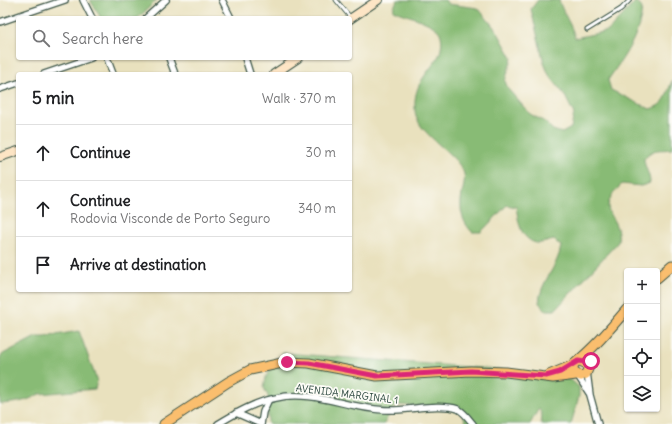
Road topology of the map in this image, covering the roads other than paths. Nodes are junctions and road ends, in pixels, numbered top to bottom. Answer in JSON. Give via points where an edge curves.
{"nodes":[{"id":1,"x":65,"y":0,"type":"edge"},
{"id":2,"x":166,"y":0,"type":"edge"},
{"id":3,"x":222,"y":0,"type":"edge"},
{"id":4,"x":336,"y":0,"type":"edge"},
{"id":5,"x":378,"y":0,"type":"edge"},
{"id":6,"x":630,"y":0,"type":"edge"},
{"id":7,"x":85,"y":1,"type":"edge"},
{"id":8,"x":154,"y":11,"type":"junction"},
{"id":9,"x":18,"y":16,"type":"edge"},
{"id":10,"x":91,"y":16,"type":"edge"},
{"id":11,"x":148,"y":16,"type":"edge"},
{"id":12,"x":155,"y":16,"type":"edge"},
{"id":13,"x":230,"y":16,"type":"edge"},
{"id":14,"x":349,"y":16,"type":"edge"},
{"id":15,"x":16,"y":17,"type":"edge"},
{"id":16,"x":352,"y":18,"type":"edge"},
{"id":17,"x":0,"y":22,"type":"edge"},
{"id":18,"x":587,"y":30,"type":"dead end"},
{"id":19,"x":85,"y":60,"type":"edge"},
{"id":20,"x":108,"y":60,"type":"edge"},
{"id":21,"x":170,"y":60,"type":"edge"},
{"id":22,"x":246,"y":60,"type":"edge"},
{"id":23,"x":295,"y":60,"type":"edge"},
{"id":24,"x":50,"y":72,"type":"edge"},
{"id":25,"x":112,"y":72,"type":"edge"},
{"id":26,"x":173,"y":72,"type":"edge"},
{"id":27,"x":249,"y":72,"type":"edge"},
{"id":28,"x":277,"y":72,"type":"edge"},
{"id":29,"x":16,"y":84,"type":"edge"},
{"id":30,"x":0,"y":89,"type":"edge"},
{"id":31,"x":16,"y":152,"type":"edge"},
{"id":32,"x":0,"y":157,"type":"edge"},
{"id":33,"x":672,"y":265,"type":"edge"},
{"id":34,"x":660,"y":275,"type":"edge"},
{"id":35,"x":624,"y":312,"type":"edge"},
{"id":36,"x":582,"y":366,"type":"junction"},
{"id":37,"x":546,"y":376,"type":"junction"},
{"id":38,"x":577,"y":376,"type":"junction"},
{"id":39,"x":590,"y":395,"type":"junction"},
{"id":40,"x":268,"y":401,"type":"junction"},
{"id":41,"x":236,"y":413,"type":"junction"},
{"id":42,"x":164,"y":424,"type":"edge"},
{"id":43,"x":218,"y":424,"type":"edge"},
{"id":44,"x":261,"y":424,"type":"edge"},
{"id":45,"x":473,"y":424,"type":"edge"},
{"id":46,"x":598,"y":424,"type":"edge"}],
"edges":[{"from":1,"to":9,"type":"street"},
{"from":2,"to":8,"type":"street"},
{"from":3,"to":13,"type":"street"},
{"from":4,"to":14,"type":"lane"},
{"from":5,"to":16,"type":"street"},
{"from":6,"to":18,"type":"lane","via":[[621,9]]},
{"from":7,"to":10,"type":"street"},
{"from":8,"to":11,"type":"street"},
{"from":8,"to":12,"type":"street"},
{"from":15,"to":17,"type":"street"},
{"from":19,"to":24,"type":"street"},
{"from":20,"to":25,"type":"street"},
{"from":21,"to":26,"type":"street"},
{"from":22,"to":27,"type":"street"},
{"from":23,"to":28,"type":"street"},
{"from":29,"to":30,"type":"street"},
{"from":31,"to":32,"type":"street"},
{"from":33,"to":34,"type":"main road"},
{"from":35,"to":36,"type":"main road"},
{"from":36,"to":37,"type":"main road"},
{"from":36,"to":38,"type":"main road","via":[[573,371]]},
{"from":36,"to":39,"type":"street"},
{"from":37,"to":38,"type":"main road"},
{"from":37,"to":42,"type":"main road","via":[[471,371],[377,376],[309,363],[287,362],[250,370]]},
{"from":38,"to":39,"type":"street"},
{"from":39,"to":46,"type":"street"},
{"from":40,"to":41,"type":"street","name":"AVENIDA MARGINAL 1"},
{"from":40,"to":44,"type":"street"},
{"from":40,"to":45,"type":"street","name":"AVENIDA MARGINAL 1","via":[[301,395],[389,410],[440,407],[458,409],[469,417]]},
{"from":41,"to":43,"type":"street","name":"AVENIDA MARGINAL 1"},
{"from":41,"to":44,"type":"street"}]}
